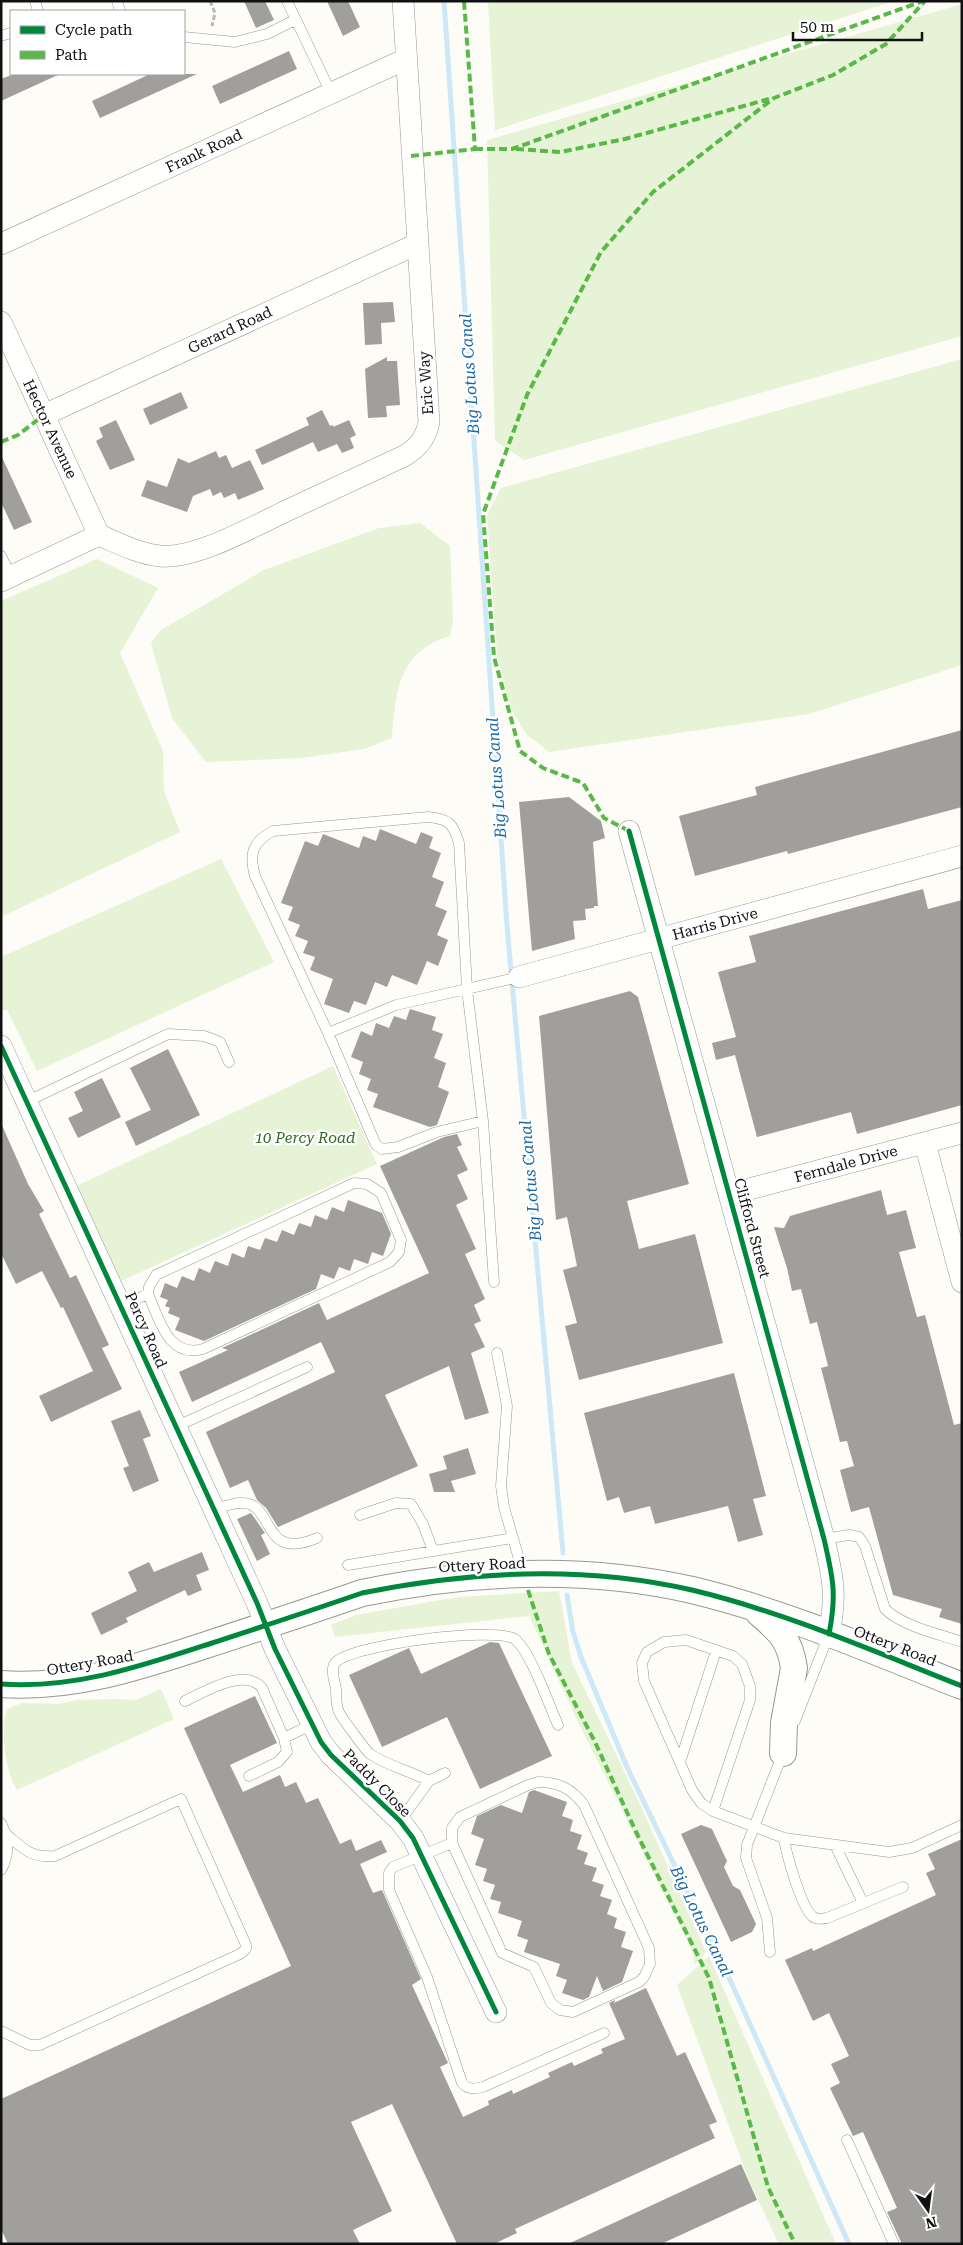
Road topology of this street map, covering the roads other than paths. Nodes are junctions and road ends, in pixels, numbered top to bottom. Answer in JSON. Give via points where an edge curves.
{"nodes":[{"id":1,"x":287,"y":1,"type":"edge"},
{"id":2,"x":403,"y":1,"type":"edge"},
{"id":3,"x":295,"y":20,"type":"junction"},
{"id":4,"x":185,"y":36,"type":"edge"},
{"id":5,"x":406,"y":59,"type":"junction"},
{"id":6,"x":331,"y":93,"type":"junction"},
{"id":7,"x":1,"y":244,"type":"edge"},
{"id":8,"x":417,"y":244,"type":"junction"},
{"id":9,"x":1,"y":322,"type":"edge"},
{"id":10,"x":44,"y":415,"type":"junction"},
{"id":11,"x":99,"y":535,"type":"junction"},
{"id":12,"x":1,"y":556,"type":"edge"},
{"id":13,"x":6,"y":578,"type":"edge"},
{"id":14,"x":629,"y":831,"type":"dead end"},
{"id":15,"x":962,"y":856,"type":"edge"},
{"id":16,"x":660,"y":939,"type":"junction"},
{"id":17,"x":519,"y":977,"type":"joint"},
{"id":18,"x":467,"y":989,"type":"junction"},
{"id":19,"x":328,"y":1033,"type":"junction"},
{"id":20,"x":1,"y":1046,"type":"edge"},
{"id":21,"x":230,"y":1062,"type":"dead end"},
{"id":22,"x":28,"y":1101,"type":"junction"},
{"id":23,"x":482,"y":1121,"type":"junction"},
{"id":24,"x":962,"y":1133,"type":"edge"},
{"id":25,"x":925,"y":1143,"type":"junction"},
{"id":26,"x":730,"y":1194,"type":"junction"},
{"id":27,"x":494,"y":1282,"type":"dead end"},
{"id":28,"x":962,"y":1282,"type":"edge"},
{"id":29,"x":148,"y":1294,"type":"junction"},
{"id":30,"x":121,"y":1306,"type":"junction"},
{"id":31,"x":497,"y":1353,"type":"dead end"},
{"id":32,"x":307,"y":1367,"type":"dead end"},
{"id":33,"x":175,"y":1427,"type":"junction"},
{"id":34,"x":213,"y":1510,"type":"junction"},
{"id":35,"x":360,"y":1515,"type":"dead end"},
{"id":36,"x":317,"y":1538,"type":"dead end"},
{"id":37,"x":513,"y":1538,"type":"junction"},
{"id":38,"x":824,"y":1539,"type":"junction"},
{"id":39,"x":433,"y":1551,"type":"junction"},
{"id":40,"x":348,"y":1565,"type":"dead end"},
{"id":41,"x":535,"y":1574,"type":"junction"},
{"id":42,"x":753,"y":1608,"type":"junction"},
{"id":43,"x":265,"y":1626,"type":"junction"},
{"id":44,"x":829,"y":1634,"type":"junction"},
{"id":45,"x":962,"y":1642,"type":"edge"},
{"id":46,"x":716,"y":1651,"type":"junction"},
{"id":47,"x":1,"y":1684,"type":"edge"},
{"id":48,"x":962,"y":1686,"type":"edge"},
{"id":49,"x":184,"y":1701,"type":"dead end"},
{"id":50,"x":311,"y":1725,"type":"junction"},
{"id":51,"x":558,"y":1725,"type":"dead end"},
{"id":52,"x":284,"y":1738,"type":"junction"},
{"id":53,"x":783,"y":1753,"type":"junction"},
{"id":54,"x":680,"y":1762,"type":"junction"},
{"id":55,"x":445,"y":1774,"type":"dead end"},
{"id":56,"x":249,"y":1776,"type":"dead end"},
{"id":57,"x":429,"y":1781,"type":"junction"},
{"id":58,"x":713,"y":1811,"type":"junction"},
{"id":59,"x":400,"y":1821,"type":"junction"},
{"id":60,"x":1,"y":1823,"type":"edge"},
{"id":61,"x":962,"y":1825,"type":"edge"},
{"id":62,"x":754,"y":1828,"type":"junction"},
{"id":63,"x":6,"y":1834,"type":"junction"},
{"id":64,"x":784,"y":1838,"type":"junction"},
{"id":65,"x":452,"y":1843,"type":"junction"},
{"id":66,"x":835,"y":1845,"type":"junction"},
{"id":67,"x":422,"y":1855,"type":"junction"},
{"id":68,"x":1,"y":1870,"type":"edge"},
{"id":69,"x":903,"y":1887,"type":"dead end"},
{"id":70,"x":863,"y":1903,"type":"junction"},
{"id":71,"x":770,"y":1952,"type":"dead end"},
{"id":72,"x":496,"y":2012,"type":"dead end"},
{"id":73,"x":1,"y":2030,"type":"edge"},
{"id":74,"x":604,"y":2033,"type":"dead end"},
{"id":75,"x":847,"y":2140,"type":"dead end"},
{"id":76,"x":894,"y":2244,"type":"edge"}],
"edges":[{"from":1,"to":3,"type":"lane"},
{"from":2,"to":5,"type":"street","name":"Eric Way"},
{"from":3,"to":4,"type":"lane","via":[[267,34],[235,42]]},
{"from":3,"to":6,"type":"lane"},
{"from":5,"to":6,"type":"street","name":"Frank Road"},
{"from":5,"to":8,"type":"street","name":"Eric Way"},
{"from":6,"to":7,"type":"street","name":"Frank Road"},
{"from":8,"to":10,"type":"street","name":"Gerard Road"},
{"from":8,"to":11,"type":"street","name":"Eric Way","via":[[429,422],[424,436],[413,450],[250,528],[183,555],[161,557]]},
{"from":9,"to":10,"type":"street","name":"Hector Avenue"},
{"from":10,"to":11,"type":"street","name":"Hector Avenue"},
{"from":11,"to":13,"type":"street"},
{"from":12,"to":13,"type":"lane"},
{"from":14,"to":16,"type":"street","name":"Clifford Street"},
{"from":15,"to":16,"type":"street","name":"Harris Drive"},
{"from":16,"to":17,"type":"street","name":"Harris Drive"},
{"from":16,"to":26,"type":"street","name":"Clifford Street"},
{"from":17,"to":18,"type":"lane","name":"Harris Drive"},
{"from":18,"to":19,"type":"lane","name":"Harris Drive","via":[[396,1005]]},
{"from":18,"to":19,"type":"lane","via":[[459,843],[450,823],[428,817],[273,831],[261,837],[254,849],[255,876]]},
{"from":18,"to":23,"type":"lane"},
{"from":19,"to":23,"type":"lane","via":[[376,1144],[382,1149]]},
{"from":20,"to":22,"type":"street","name":"Percy Road"},
{"from":21,"to":22,"type":"lane","via":[[220,1042],[204,1036],[168,1034]]},
{"from":22,"to":30,"type":"street","name":"Percy Road"},
{"from":23,"to":27,"type":"lane"},
{"from":24,"to":25,"type":"street","name":"Ferndale Drive"},
{"from":25,"to":26,"type":"street","name":"Ferndale Drive"},
{"from":25,"to":28,"type":"street"},
{"from":26,"to":38,"type":"street","name":"Clifford Street"},
{"from":29,"to":29,"type":"lane","via":[[152,1280],[161,1272],[354,1183],[367,1184],[382,1193],[400,1233],[400,1246],[390,1262],[197,1351],[185,1350],[170,1342]]},
{"from":29,"to":30,"type":"lane"},
{"from":30,"to":33,"type":"street","name":"Percy Road"},
{"from":31,"to":37,"type":"lane","via":[[507,1406],[501,1486]]},
{"from":32,"to":33,"type":"lane"},
{"from":33,"to":34,"type":"street","name":"Percy Road"},
{"from":34,"to":36,"type":"lane","via":[[244,1503],[260,1513],[282,1542],[293,1545]]},
{"from":34,"to":43,"type":"street","name":"Percy Road"},
{"from":35,"to":39,"type":"lane","via":[[396,1503],[411,1504]]},
{"from":37,"to":39,"type":"lane"},
{"from":37,"to":41,"type":"lane"},
{"from":38,"to":44,"type":"street","name":"Clifford Street","via":[[834,1583]]},
{"from":38,"to":45,"type":"lane","via":[[849,1535],[859,1537],[865,1546],[885,1609],[891,1615]]},
{"from":39,"to":40,"type":"lane"},
{"from":41,"to":42,"type":"street","name":"Ottery Road","via":[[666,1585]]},
{"from":41,"to":43,"type":"street","name":"Ottery Road","via":[[486,1575],[402,1585],[362,1593]]},
{"from":42,"to":44,"type":"street","name":"Ottery Road"},
{"from":42,"to":53,"type":"street","via":[[783,1635],[793,1659]]},
{"from":43,"to":47,"type":"street","name":"Ottery Road","via":[[112,1674],[56,1683]]},
{"from":43,"to":50,"type":"street","name":"Paddy Close"},
{"from":44,"to":48,"type":"street","name":"Ottery Road"},
{"from":44,"to":53,"type":"lane"},
{"from":46,"to":54,"type":"lane"},
{"from":46,"to":54,"type":"lane","via":[[686,1640],[664,1642],[646,1652],[642,1663],[644,1681]]},
{"from":46,"to":58,"type":"lane","via":[[733,1656],[742,1664],[750,1686],[750,1700]]},
{"from":49,"to":52,"type":"lane","via":[[232,1681],[257,1681]]},
{"from":50,"to":52,"type":"lane"},
{"from":50,"to":59,"type":"street","name":"Paddy Close","via":[[331,1755]]},
{"from":51,"to":57,"type":"lane","via":[[526,1654],[508,1635],[411,1641],[369,1650],[335,1663],[338,1711],[369,1754]]},
{"from":52,"to":56,"type":"lane","via":[[287,1746],[284,1757]]},
{"from":53,"to":62,"type":"lane"},
{"from":54,"to":58,"type":"lane","via":[[701,1803]]},
{"from":55,"to":57,"type":"lane"},
{"from":57,"to":59,"type":"lane"},
{"from":58,"to":62,"type":"lane"},
{"from":59,"to":67,"type":"street","name":"Paddy Close"},
{"from":60,"to":63,"type":"lane"},
{"from":61,"to":66,"type":"lane","via":[[902,1851]]},
{"from":62,"to":64,"type":"lane"},
{"from":62,"to":71,"type":"lane","via":[[746,1845],[746,1858],[766,1918]]},
{"from":63,"to":68,"type":"lane","via":[[8,1848]]},
{"from":63,"to":73,"type":"lane","via":[[30,1854],[55,1856],[182,1799],[246,1949],[40,2044],[30,2044]]},
{"from":64,"to":66,"type":"lane"},
{"from":64,"to":70,"type":"lane","via":[[811,1915],[816,1919],[827,1918]]},
{"from":65,"to":65,"type":"lane","via":[[452,1828],[460,1817],[528,1785],[549,1782],[570,1790],[584,1805],[649,1948],[650,1964],[644,1977],[634,1986],[580,2011],[566,2012],[555,2007],[534,1967],[502,1953]]},
{"from":65,"to":67,"type":"lane"},
{"from":66,"to":70,"type":"lane"},
{"from":67,"to":72,"type":"street","name":"Paddy Close"},
{"from":67,"to":74,"type":"lane","via":[[393,1867],[389,1873],[389,1890],[427,1977],[466,2087],[483,2087]]},
{"from":69,"to":70,"type":"lane"},
{"from":75,"to":76,"type":"lane"}]}
